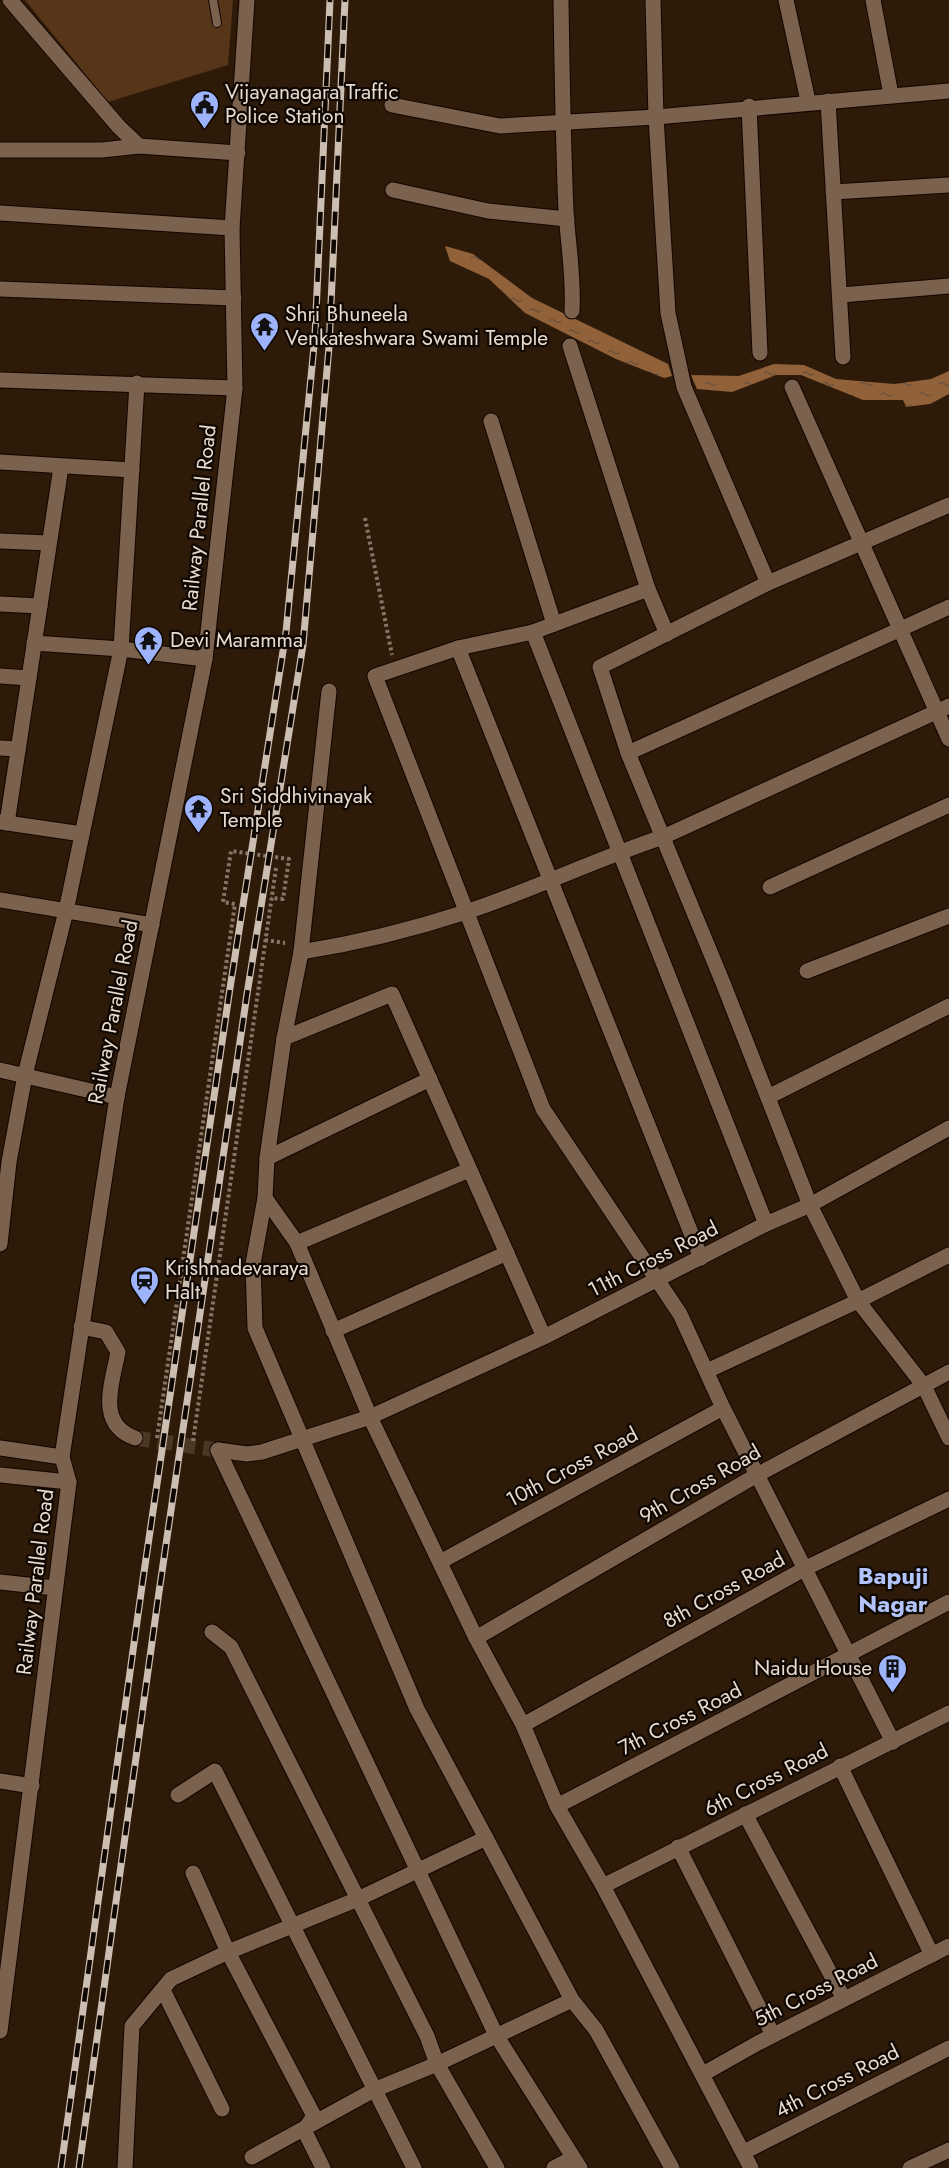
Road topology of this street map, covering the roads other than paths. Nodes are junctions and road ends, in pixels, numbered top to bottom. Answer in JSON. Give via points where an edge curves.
{"nodes":[{"id":1,"x":10,"y":0,"type":"edge"},
{"id":2,"x":213,"y":0,"type":"edge"},
{"id":3,"x":247,"y":0,"type":"edge"},
{"id":4,"x":561,"y":0,"type":"edge"},
{"id":5,"x":653,"y":0,"type":"edge"},
{"id":6,"x":786,"y":0,"type":"edge"},
{"id":7,"x":873,"y":0,"type":"edge"},
{"id":8,"x":217,"y":23,"type":"dead end"},
{"id":9,"x":949,"y":91,"type":"edge"},
{"id":10,"x":891,"y":95,"type":"junction"},
{"id":11,"x":808,"y":101,"type":"junction"},
{"id":12,"x":828,"y":101,"type":"junction"},
{"id":13,"x":392,"y":105,"type":"dead end"},
{"id":14,"x":749,"y":106,"type":"junction"},
{"id":15,"x":656,"y":117,"type":"junction"},
{"id":16,"x":562,"y":121,"type":"junction"},
{"id":17,"x":139,"y":146,"type":"junction"},
{"id":18,"x":0,"y":150,"type":"edge"},
{"id":19,"x":238,"y":153,"type":"junction"},
{"id":20,"x":949,"y":185,"type":"edge"},
{"id":21,"x":393,"y":190,"type":"dead end"},
{"id":22,"x":833,"y":192,"type":"junction"},
{"id":23,"x":0,"y":213,"type":"edge"},
{"id":24,"x":567,"y":219,"type":"junction"},
{"id":25,"x":232,"y":228,"type":"junction"},
{"id":26,"x":949,"y":286,"type":"edge"},
{"id":27,"x":0,"y":289,"type":"edge"},
{"id":28,"x":841,"y":295,"type":"junction"},
{"id":29,"x":234,"y":298,"type":"junction"},
{"id":30,"x":572,"y":311,"type":"dead end"},
{"id":31,"x":570,"y":346,"type":"dead end"},
{"id":32,"x":760,"y":353,"type":"dead end"},
{"id":33,"x":843,"y":357,"type":"dead end"},
{"id":34,"x":0,"y":380,"type":"edge"},
{"id":35,"x":137,"y":383,"type":"junction"},
{"id":36,"x":792,"y":387,"type":"dead end"},
{"id":37,"x":235,"y":388,"type":"junction"},
{"id":38,"x":491,"y":421,"type":"dead end"},
{"id":39,"x":0,"y":462,"type":"edge"},
{"id":40,"x":61,"y":467,"type":"junction"},
{"id":41,"x":132,"y":470,"type":"junction"},
{"id":42,"x":949,"y":505,"type":"edge"},
{"id":43,"x":0,"y":541,"type":"edge"},
{"id":44,"x":860,"y":542,"type":"junction"},
{"id":45,"x":49,"y":543,"type":"junction"},
{"id":46,"x":768,"y":582,"type":"junction"},
{"id":47,"x":648,"y":589,"type":"junction"},
{"id":48,"x":0,"y":604,"type":"edge"},
{"id":49,"x":40,"y":606,"type":"junction"},
{"id":50,"x":949,"y":607,"type":"edge"},
{"id":51,"x":554,"y":624,"type":"junction"},
{"id":52,"x":899,"y":627,"type":"junction"},
{"id":53,"x":533,"y":632,"type":"junction"},
{"id":54,"x":667,"y":634,"type":"junction"},
{"id":55,"x":34,"y":643,"type":"junction"},
{"id":56,"x":458,"y":648,"type":"junction"},
{"id":57,"x":121,"y":649,"type":"junction"},
{"id":58,"x":205,"y":659,"type":"junction"},
{"id":59,"x":0,"y":676,"type":"edge"},
{"id":60,"x":29,"y":678,"type":"junction"},
{"id":61,"x":329,"y":691,"type":"dead end"},
{"id":62,"x":942,"y":709,"type":"edge"},
{"id":63,"x":949,"y":739,"type":"edge"},
{"id":64,"x":0,"y":748,"type":"edge"},
{"id":65,"x":18,"y":749,"type":"junction"},
{"id":66,"x":628,"y":753,"type":"junction"},
{"id":67,"x":949,"y":804,"type":"edge"},
{"id":68,"x":3,"y":822,"type":"edge"},
{"id":69,"x":82,"y":834,"type":"junction"},
{"id":70,"x":663,"y":837,"type":"junction"},
{"id":71,"x":619,"y":852,"type":"junction"},
{"id":72,"x":550,"y":880,"type":"junction"},
{"id":73,"x":770,"y":887,"type":"dead end"},
{"id":74,"x":0,"y":900,"type":"edge"},
{"id":75,"x":66,"y":911,"type":"junction"},
{"id":76,"x":466,"y":911,"type":"junction"},
{"id":77,"x":949,"y":916,"type":"edge"},
{"id":78,"x":152,"y":925,"type":"junction"},
{"id":79,"x":301,"y":952,"type":"junction"},
{"id":80,"x":807,"y":971,"type":"dead end"},
{"id":81,"x":947,"y":1011,"type":"edge"},
{"id":82,"x":284,"y":1038,"type":"junction"},
{"id":83,"x":0,"y":1070,"type":"edge"},
{"id":84,"x":25,"y":1075,"type":"junction"},
{"id":85,"x":430,"y":1079,"type":"junction"},
{"id":86,"x":117,"y":1097,"type":"junction"},
{"id":87,"x":768,"y":1097,"type":"junction"},
{"id":88,"x":949,"y":1128,"type":"edge"},
{"id":89,"x":267,"y":1158,"type":"junction"},
{"id":90,"x":4,"y":1161,"type":"edge"},
{"id":91,"x":469,"y":1170,"type":"junction"},
{"id":92,"x":265,"y":1198,"type":"junction"},
{"id":93,"x":810,"y":1205,"type":"junction"},
{"id":94,"x":766,"y":1224,"type":"junction"},
{"id":95,"x":297,"y":1243,"type":"junction"},
{"id":96,"x":0,"y":1244,"type":"edge"},
{"id":97,"x":507,"y":1253,"type":"junction"},
{"id":98,"x":949,"y":1255,"type":"edge"},
{"id":99,"x":701,"y":1258,"type":"junction"},
{"id":100,"x":656,"y":1281,"type":"junction"},
{"id":101,"x":858,"y":1301,"type":"junction"},
{"id":102,"x":81,"y":1327,"type":"junction"},
{"id":103,"x":333,"y":1331,"type":"junction"},
{"id":104,"x":544,"y":1337,"type":"junction"},
{"id":105,"x":707,"y":1371,"type":"junction"},
{"id":106,"x":949,"y":1372,"type":"edge"},
{"id":107,"x":924,"y":1386,"type":"junction"},
{"id":108,"x":723,"y":1408,"type":"junction"},
{"id":109,"x":370,"y":1417,"type":"junction"},
{"id":110,"x":135,"y":1438,"type":"tunnel mouth"},
{"id":111,"x":304,"y":1438,"type":"junction"},
{"id":112,"x":949,"y":1438,"type":"edge"},
{"id":113,"x":0,"y":1448,"type":"edge"},
{"id":114,"x":62,"y":1457,"type":"junction"},
{"id":115,"x":0,"y":1475,"type":"edge"},
{"id":116,"x":757,"y":1475,"type":"junction"},
{"id":117,"x":69,"y":1482,"type":"junction"},
{"id":118,"x":949,"y":1499,"type":"edge"},
{"id":119,"x":440,"y":1562,"type":"junction"},
{"id":120,"x":806,"y":1568,"type":"junction"},
{"id":121,"x":0,"y":1582,"type":"edge"},
{"id":122,"x":55,"y":1588,"type":"junction"},
{"id":123,"x":949,"y":1602,"type":"edge"},
{"id":124,"x":212,"y":1632,"type":"dead end"},
{"id":125,"x":476,"y":1638,"type":"junction"},
{"id":126,"x":847,"y":1656,"type":"junction"},
{"id":127,"x":949,"y":1713,"type":"edge"},
{"id":128,"x":523,"y":1725,"type":"junction"},
{"id":129,"x":893,"y":1742,"type":"junction"},
{"id":130,"x":840,"y":1766,"type":"junction"},
{"id":131,"x":0,"y":1781,"type":"edge"},
{"id":132,"x":32,"y":1786,"type":"junction"},
{"id":133,"x":178,"y":1795,"type":"dead end"},
{"id":134,"x":557,"y":1806,"type":"junction"},
{"id":135,"x":745,"y":1814,"type":"junction"},
{"id":136,"x":486,"y":1838,"type":"junction"},
{"id":137,"x":678,"y":1847,"type":"junction"},
{"id":138,"x":418,"y":1868,"type":"junction"},
{"id":139,"x":193,"y":1873,"type":"dead end"},
{"id":140,"x":603,"y":1886,"type":"junction"},
{"id":141,"x":358,"y":1899,"type":"junction"},
{"id":142,"x":294,"y":1925,"type":"junction"},
{"id":143,"x":949,"y":1946,"type":"edge"},
{"id":144,"x":228,"y":1952,"type":"junction"},
{"id":145,"x":932,"y":1955,"type":"junction"},
{"id":146,"x":163,"y":1990,"type":"junction"},
{"id":147,"x":844,"y":1999,"type":"junction"},
{"id":148,"x":572,"y":2000,"type":"junction"},
{"id":149,"x":0,"y":2031,"type":"edge"},
{"id":150,"x":496,"y":2035,"type":"junction"},
{"id":151,"x":773,"y":2035,"type":"junction"},
{"id":152,"x":949,"y":2048,"type":"edge"},
{"id":153,"x":437,"y":2064,"type":"junction"},
{"id":154,"x":703,"y":2074,"type":"junction"},
{"id":155,"x":374,"y":2090,"type":"junction"},
{"id":156,"x":222,"y":2109,"type":"dead end"},
{"id":157,"x":304,"y":2130,"type":"junction"},
{"id":158,"x":949,"y":2150,"type":"edge"},
{"id":159,"x":744,"y":2152,"type":"junction"},
{"id":160,"x":252,"y":2157,"type":"dead end"},
{"id":161,"x":577,"y":2163,"type":"edge"},
{"id":162,"x":125,"y":2168,"type":"edge"},
{"id":163,"x":323,"y":2168,"type":"edge"},
{"id":164,"x":414,"y":2168,"type":"edge"},
{"id":165,"x":497,"y":2168,"type":"edge"},
{"id":166,"x":554,"y":2168,"type":"edge"},
{"id":167,"x":672,"y":2168,"type":"edge"},
{"id":168,"x":751,"y":2168,"type":"edge"},
{"id":169,"x":910,"y":2168,"type":"edge"}],
"edges":[{"from":1,"to":17,"type":"street"},
{"from":2,"to":8,"type":"lane"},
{"from":3,"to":19,"type":"street","name":"Railway Parallel Road"},
{"from":4,"to":16,"type":"street"},
{"from":5,"to":15,"type":"street"},
{"from":6,"to":11,"type":"street"},
{"from":7,"to":10,"type":"street"},
{"from":9,"to":10,"type":"street"},
{"from":10,"to":12,"type":"street"},
{"from":11,"to":12,"type":"street"},
{"from":11,"to":14,"type":"street"},
{"from":12,"to":22,"type":"street"},
{"from":13,"to":16,"type":"street","via":[[500,126]]},
{"from":14,"to":15,"type":"street"},
{"from":14,"to":32,"type":"street"},
{"from":15,"to":16,"type":"street"},
{"from":15,"to":46,"type":"street","via":[[668,313],[684,387]]},
{"from":16,"to":24,"type":"street"},
{"from":17,"to":18,"type":"street"},
{"from":17,"to":19,"type":"street"},
{"from":19,"to":25,"type":"street","name":"Railway Parallel Road"},
{"from":20,"to":22,"type":"street"},
{"from":21,"to":24,"type":"street","via":[[488,211]]},
{"from":22,"to":28,"type":"street"},
{"from":23,"to":25,"type":"street"},
{"from":24,"to":30,"type":"street"},
{"from":25,"to":29,"type":"street","name":"Railway Parallel Road"},
{"from":26,"to":28,"type":"street"},
{"from":27,"to":29,"type":"street"},
{"from":28,"to":33,"type":"street"},
{"from":29,"to":37,"type":"street","name":"Railway Parallel Road"},
{"from":31,"to":47,"type":"street"},
{"from":34,"to":35,"type":"street"},
{"from":35,"to":37,"type":"street"},
{"from":35,"to":41,"type":"street"},
{"from":36,"to":44,"type":"street"},
{"from":37,"to":58,"type":"street","name":"Railway Parallel Road"},
{"from":38,"to":51,"type":"street"},
{"from":39,"to":40,"type":"street"},
{"from":40,"to":41,"type":"street"},
{"from":40,"to":45,"type":"street"},
{"from":41,"to":57,"type":"street"},
{"from":42,"to":44,"type":"street"},
{"from":43,"to":45,"type":"street"},
{"from":44,"to":46,"type":"street"},
{"from":44,"to":52,"type":"street"},
{"from":45,"to":49,"type":"street"},
{"from":46,"to":54,"type":"street"},
{"from":47,"to":51,"type":"street"},
{"from":47,"to":54,"type":"street"},
{"from":48,"to":49,"type":"street"},
{"from":49,"to":55,"type":"street"},
{"from":50,"to":52,"type":"street"},
{"from":51,"to":53,"type":"street"},
{"from":52,"to":62,"type":"street"},
{"from":52,"to":66,"type":"street"},
{"from":53,"to":56,"type":"street"},
{"from":53,"to":71,"type":"street"},
{"from":54,"to":66,"type":"street","via":[[600,667]]},
{"from":55,"to":57,"type":"street"},
{"from":55,"to":60,"type":"street"},
{"from":56,"to":72,"type":"street"},
{"from":56,"to":76,"type":"street","via":[[375,676]]},
{"from":57,"to":58,"type":"street"},
{"from":57,"to":69,"type":"street"},
{"from":58,"to":78,"type":"street","name":"Railway Parallel Road"},
{"from":59,"to":60,"type":"street"},
{"from":60,"to":65,"type":"street"},
{"from":61,"to":79,"type":"street"},
{"from":62,"to":63,"type":"street"},
{"from":62,"to":70,"type":"street"},
{"from":64,"to":65,"type":"street"},
{"from":65,"to":68,"type":"street"},
{"from":66,"to":70,"type":"street"},
{"from":67,"to":73,"type":"street"},
{"from":68,"to":69,"type":"street"},
{"from":69,"to":75,"type":"street"},
{"from":70,"to":71,"type":"street"},
{"from":70,"to":87,"type":"street"},
{"from":71,"to":72,"type":"street"},
{"from":71,"to":94,"type":"street"},
{"from":72,"to":76,"type":"street"},
{"from":72,"to":99,"type":"street"},
{"from":74,"to":75,"type":"street"},
{"from":75,"to":78,"type":"street"},
{"from":75,"to":84,"type":"street"},
{"from":76,"to":79,"type":"street","via":[[369,941]]},
{"from":76,"to":100,"type":"street","via":[[543,1109]]},
{"from":77,"to":80,"type":"street"},
{"from":78,"to":86,"type":"street","name":"Railway Parallel Road"},
{"from":79,"to":82,"type":"street"},
{"from":81,"to":87,"type":"street"},
{"from":82,"to":85,"type":"street","via":[[392,994]]},
{"from":82,"to":89,"type":"street"},
{"from":83,"to":84,"type":"street"},
{"from":84,"to":86,"type":"street"},
{"from":84,"to":90,"type":"street"},
{"from":85,"to":89,"type":"street"},
{"from":85,"to":91,"type":"street"},
{"from":86,"to":102,"type":"street","name":"Railway Parallel Road"},
{"from":87,"to":93,"type":"street"},
{"from":88,"to":93,"type":"street","name":"11th Cross Road"},
{"from":89,"to":92,"type":"street"},
{"from":90,"to":96,"type":"street"},
{"from":91,"to":95,"type":"street"},
{"from":91,"to":97,"type":"street"},
{"from":92,"to":95,"type":"street"},
{"from":92,"to":111,"type":"street","via":[[253,1264],[255,1328]]},
{"from":93,"to":94,"type":"street","name":"11th Cross Road"},
{"from":93,"to":101,"type":"street"},
{"from":94,"to":99,"type":"street","name":"11th Cross Road"},
{"from":95,"to":103,"type":"street"},
{"from":97,"to":103,"type":"street"},
{"from":97,"to":104,"type":"street"},
{"from":98,"to":101,"type":"street"},
{"from":99,"to":100,"type":"street","name":"11th Cross Road"},
{"from":100,"to":104,"type":"street","name":"11th Cross Road"},
{"from":100,"to":105,"type":"street","via":[[680,1314]]},
{"from":101,"to":105,"type":"street"},
{"from":101,"to":107,"type":"street"},
{"from":102,"to":110,"type":"street","via":[[106,1332],[118,1352],[109,1396],[111,1417],[120,1433]]},
{"from":102,"to":114,"type":"street","name":"Railway Parallel Road"},
{"from":103,"to":109,"type":"street"},
{"from":104,"to":109,"type":"street","name":"11th Cross Road"},
{"from":105,"to":108,"type":"street"},
{"from":106,"to":107,"type":"street","name":"9th Cross Road"},
{"from":107,"to":112,"type":"street"},
{"from":107,"to":116,"type":"street","name":"9th Cross Road"},
{"from":108,"to":116,"type":"street"},
{"from":108,"to":119,"type":"street","name":"10th Cross Road"},
{"from":109,"to":111,"type":"street","name":"11th Cross Road"},
{"from":109,"to":119,"type":"street"},
{"from":111,"to":136,"type":"street","via":[[417,1709]]},
{"from":111,"to":138,"type":"street","name":"11th Cross Road","via":[[247,1454],[218,1450]]},
{"from":113,"to":114,"type":"street"},
{"from":114,"to":117,"type":"street","name":"Railway Parallel Road"},
{"from":115,"to":117,"type":"street"},
{"from":116,"to":120,"type":"street"},
{"from":116,"to":125,"type":"street","name":"9th Cross Road"},
{"from":117,"to":122,"type":"street","name":"Railway Parallel Road"},
{"from":118,"to":120,"type":"street","name":"8th Cross Road"},
{"from":119,"to":125,"type":"street"},
{"from":120,"to":126,"type":"street"},
{"from":120,"to":128,"type":"street","name":"8th Cross Road"},
{"from":121,"to":122,"type":"street"},
{"from":122,"to":132,"type":"street","name":"Railway Parallel Road"},
{"from":123,"to":126,"type":"street","name":"7th Cross Road"},
{"from":124,"to":141,"type":"street","via":[[231,1647]]},
{"from":125,"to":128,"type":"street"},
{"from":126,"to":129,"type":"street"},
{"from":126,"to":134,"type":"street","name":"7th Cross Road"},
{"from":127,"to":129,"type":"street","name":"6th Cross Road"},
{"from":128,"to":134,"type":"street"},
{"from":129,"to":130,"type":"street","name":"6th Cross Road"},
{"from":130,"to":135,"type":"street","name":"6th Cross Road"},
{"from":130,"to":145,"type":"street"},
{"from":131,"to":132,"type":"street"},
{"from":132,"to":149,"type":"street","name":"Railway Parallel Road"},
{"from":133,"to":142,"type":"street","via":[[215,1771]]},
{"from":134,"to":140,"type":"street"},
{"from":135,"to":137,"type":"street","name":"6th Cross Road"},
{"from":135,"to":147,"type":"street"},
{"from":136,"to":138,"type":"street"},
{"from":136,"to":148,"type":"street"},
{"from":137,"to":140,"type":"street","name":"6th Cross Road"},
{"from":137,"to":151,"type":"street"},
{"from":138,"to":141,"type":"street"},
{"from":138,"to":150,"type":"street"},
{"from":139,"to":144,"type":"street"},
{"from":140,"to":154,"type":"street"},
{"from":141,"to":142,"type":"street"},
{"from":141,"to":153,"type":"street","via":[[427,2036]]},
{"from":142,"to":144,"type":"street"},
{"from":142,"to":155,"type":"street"},
{"from":143,"to":145,"type":"street","name":"5th Cross Road"},
{"from":144,"to":146,"type":"street","via":[[171,1980]]},
{"from":144,"to":157,"type":"street","via":[[314,2116]]},
{"from":145,"to":147,"type":"street","name":"5th Cross Road"},
{"from":146,"to":156,"type":"street"},
{"from":146,"to":162,"type":"street","via":[[132,2026]]},
{"from":147,"to":151,"type":"street","name":"5th Cross Road"},
{"from":148,"to":150,"type":"street"},
{"from":148,"to":167,"type":"street","via":[[596,2030]]},
{"from":150,"to":153,"type":"street"},
{"from":150,"to":161,"type":"street"},
{"from":151,"to":154,"type":"street","name":"5th Cross Road"},
{"from":152,"to":159,"type":"street","name":"4th Cross Road"},
{"from":153,"to":155,"type":"street"},
{"from":153,"to":165,"type":"street"},
{"from":154,"to":159,"type":"street"},
{"from":155,"to":157,"type":"street"},
{"from":155,"to":164,"type":"street"},
{"from":157,"to":160,"type":"street"},
{"from":157,"to":163,"type":"street"},
{"from":158,"to":169,"type":"street"},
{"from":159,"to":168,"type":"street"},
{"from":161,"to":166,"type":"street"}]}
